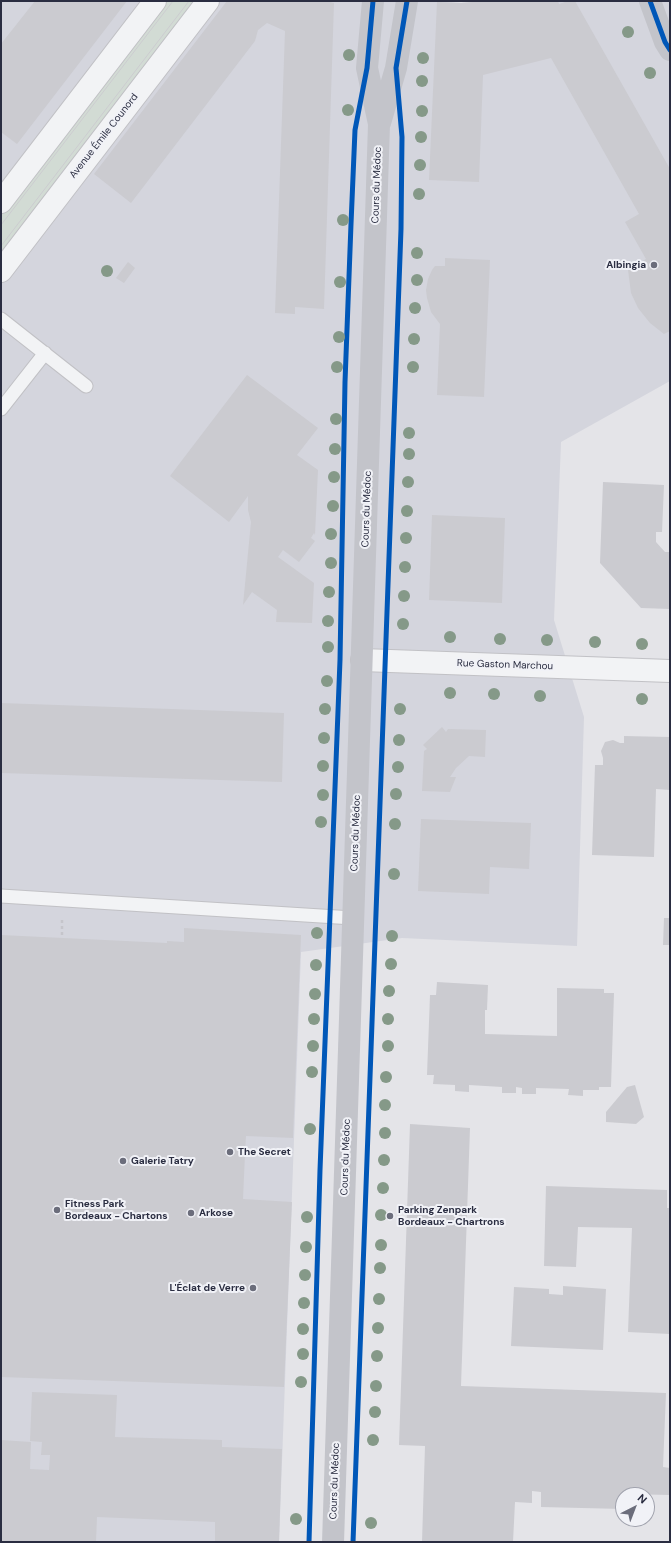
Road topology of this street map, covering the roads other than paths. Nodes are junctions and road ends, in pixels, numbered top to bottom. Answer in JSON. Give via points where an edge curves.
{"nodes":[{"id":1,"x":155,"y":1,"type":"edge"},
{"id":2,"x":208,"y":1,"type":"edge"},
{"id":3,"x":373,"y":1,"type":"edge"},
{"id":4,"x":406,"y":1,"type":"edge"},
{"id":5,"x":633,"y":1,"type":"edge"},
{"id":6,"x":650,"y":1,"type":"edge"},
{"id":7,"x":668,"y":46,"type":"edge"},
{"id":8,"x":380,"y":124,"type":"junction"},
{"id":9,"x":1,"y":202,"type":"edge"},
{"id":10,"x":1,"y":271,"type":"edge"},
{"id":11,"x":1,"y":319,"type":"edge"},
{"id":12,"x":45,"y":353,"type":"junction"},
{"id":13,"x":86,"y":386,"type":"dead end"},
{"id":14,"x":1,"y":409,"type":"edge"},
{"id":15,"x":362,"y":660,"type":"junction"},
{"id":16,"x":670,"y":671,"type":"edge"},
{"id":17,"x":1,"y":896,"type":"edge"},
{"id":18,"x":353,"y":918,"type":"junction"},
{"id":19,"x":333,"y":1542,"type":"edge"}],
"edges":[{"from":1,"to":9,"type":"street"},
{"from":2,"to":10,"type":"street","name":"Avenue Émile Counord"},
{"from":3,"to":8,"type":"main road","name":"Cours du Médoc","via":[[367,68]]},
{"from":4,"to":8,"type":"main road","name":"Cours du Médoc","via":[[396,68]]},
{"from":5,"to":7,"type":"main road"},
{"from":6,"to":7,"type":"main road"},
{"from":8,"to":15,"type":"main road","name":"Cours du Médoc"},
{"from":11,"to":12,"type":"lane"},
{"from":12,"to":13,"type":"lane"},
{"from":12,"to":14,"type":"lane"},
{"from":15,"to":16,"type":"street","name":"Rue Gaston Marchou"},
{"from":15,"to":18,"type":"main road","name":"Cours du Médoc"},
{"from":17,"to":18,"type":"lane"},
{"from":18,"to":19,"type":"main road","name":"Cours du Médoc"}]}
